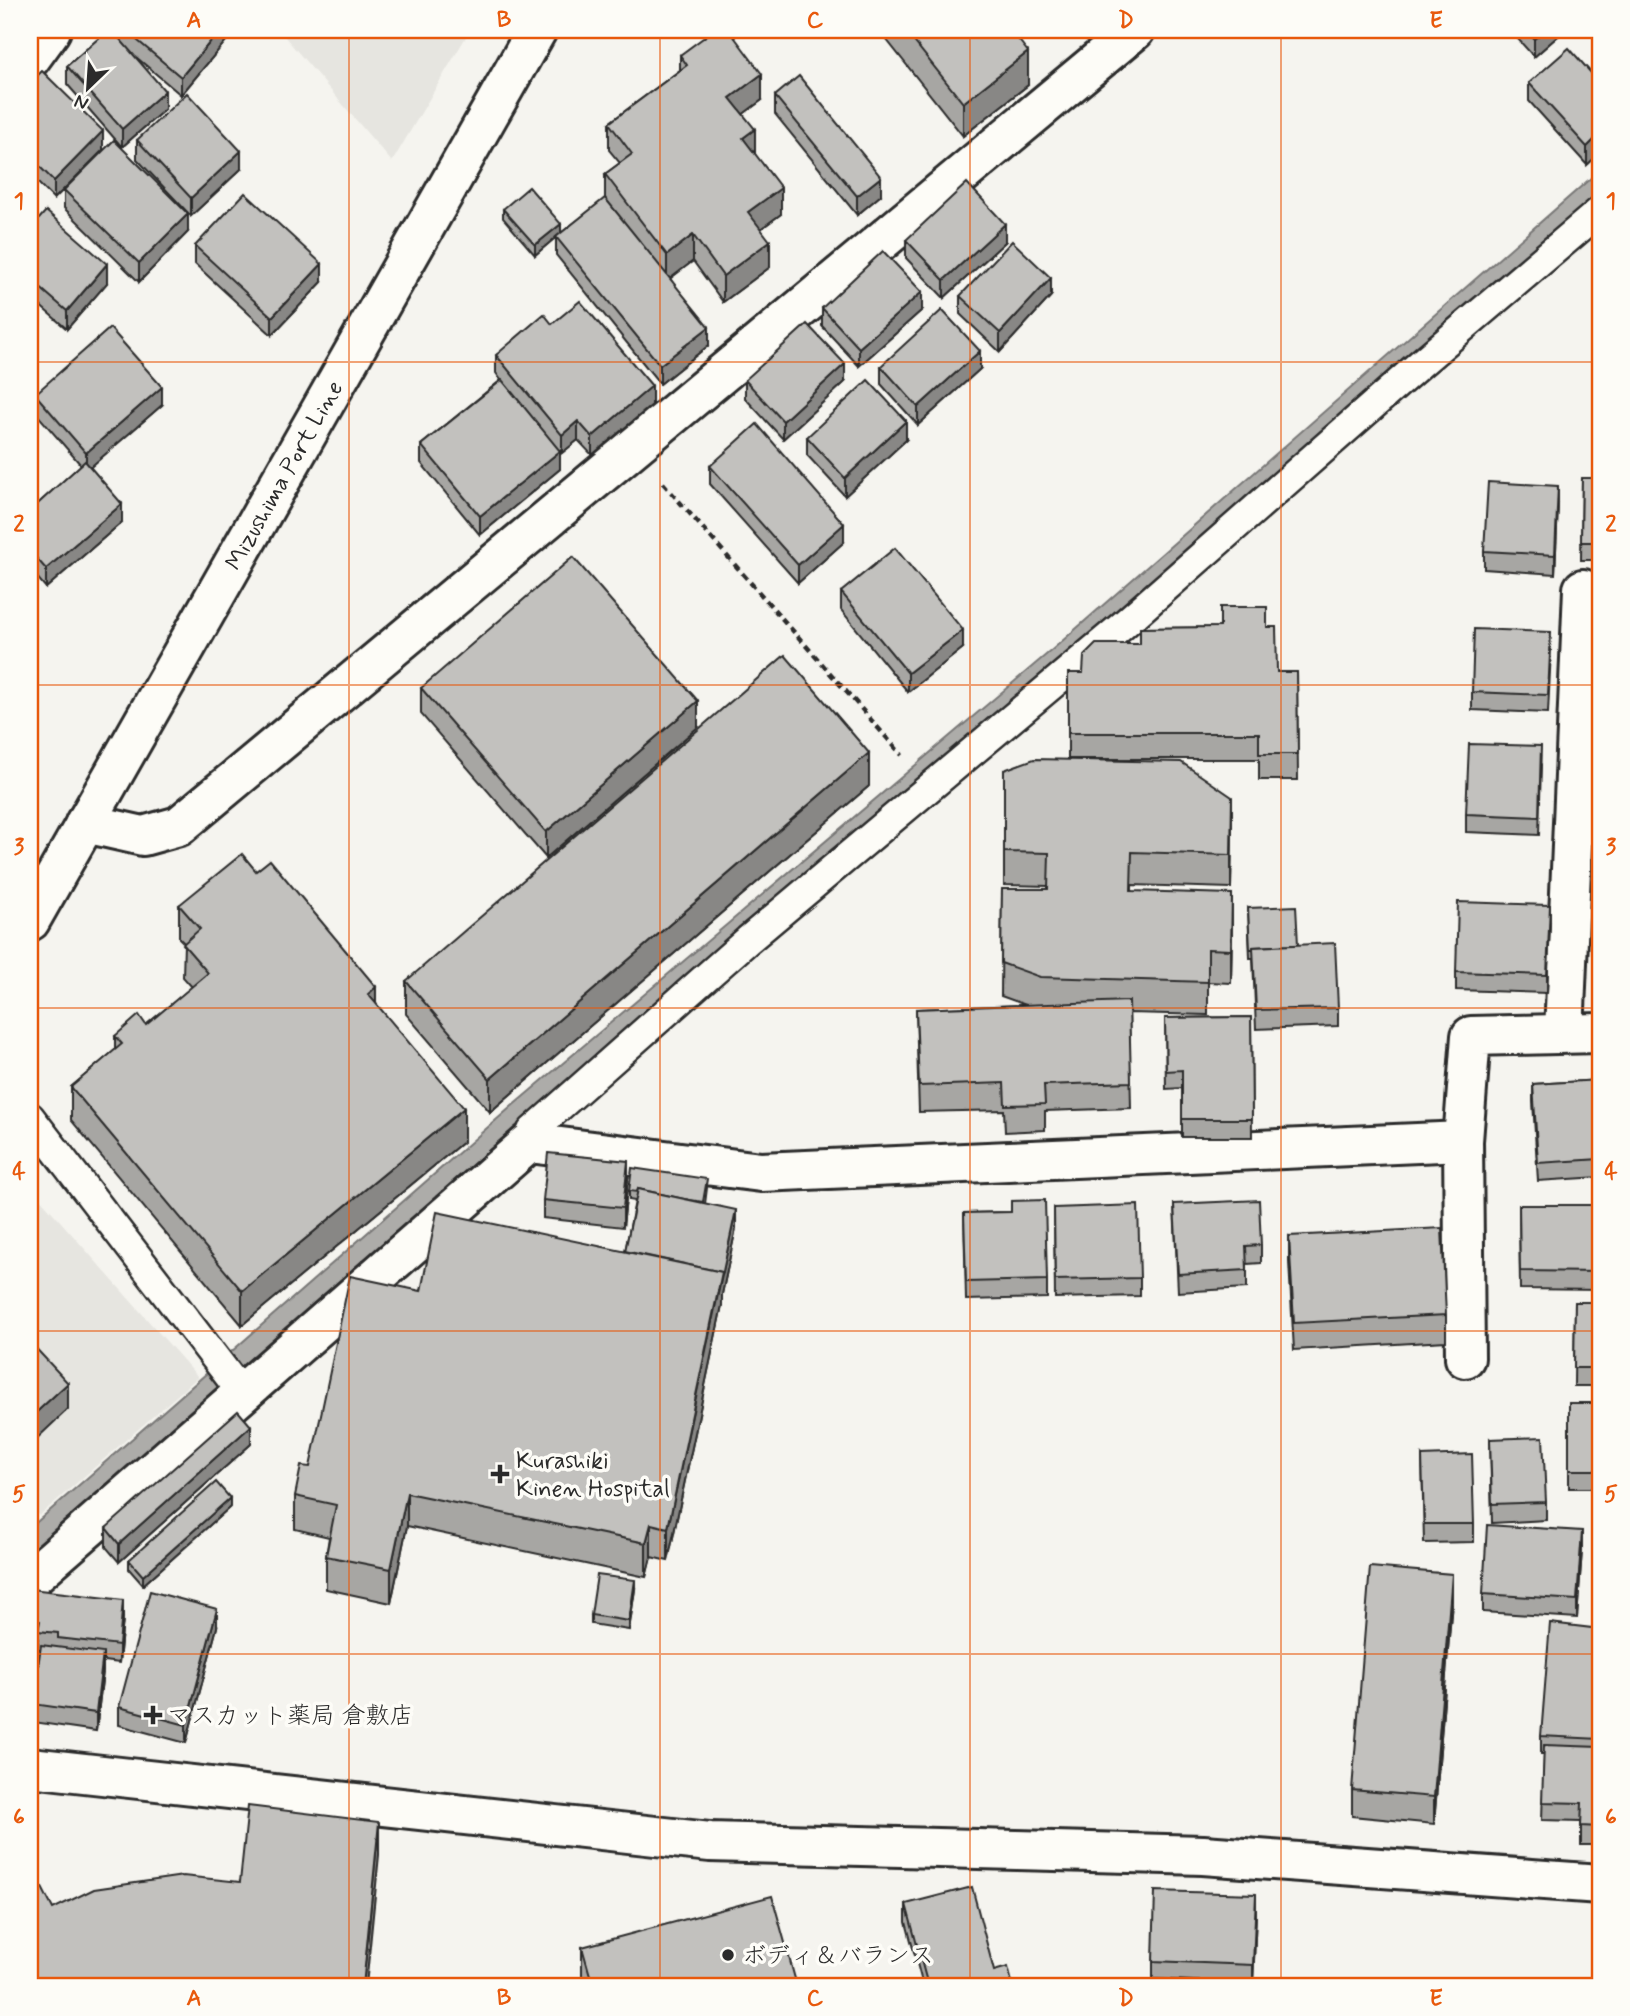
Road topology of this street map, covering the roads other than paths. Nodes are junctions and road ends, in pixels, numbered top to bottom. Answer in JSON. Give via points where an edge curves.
{"nodes":[{"id":1,"x":51,"y":30,"type":"edge"},
{"id":2,"x":537,"y":30,"type":"edge"},
{"id":3,"x":1135,"y":30,"type":"edge"},
{"id":4,"x":30,"y":59,"type":"edge"},
{"id":5,"x":1600,"y":211,"type":"edge"},
{"id":6,"x":1583,"y":589,"type":"dead end"},
{"id":7,"x":85,"y":822,"type":"junction"},
{"id":8,"x":30,"y":921,"type":"edge"},
{"id":9,"x":1582,"y":1033,"type":"edge"},
{"id":10,"x":30,"y":1117,"type":"edge"},
{"id":11,"x":1463,"y":1141,"type":"junction"},
{"id":12,"x":529,"y":1143,"type":"junction"},
{"id":13,"x":1465,"y":1358,"type":"dead end"},
{"id":14,"x":231,"y":1379,"type":"junction"},
{"id":15,"x":30,"y":1578,"type":"edge"},
{"id":16,"x":30,"y":1768,"type":"edge"},
{"id":17,"x":1600,"y":1884,"type":"edge"}],
"edges":[{"from":1,"to":4,"type":"street"},
{"from":2,"to":7,"type":"street","name":"Mizushima Port Line"},
{"from":3,"to":7,"type":"street","via":[[179,826],[143,836]]},
{"from":5,"to":12,"type":"lane","via":[[1122,626],[748,940],[532,1132]]},
{"from":6,"to":9,"type":"street"},
{"from":7,"to":8,"type":"street","name":"Mizushima Port Line"},
{"from":9,"to":11,"type":"street","via":[[1471,1037]]},
{"from":10,"to":14,"type":"lane"},
{"from":11,"to":12,"type":"street","via":[[761,1172]]},
{"from":11,"to":13,"type":"street"},
{"from":12,"to":14,"type":"street"},
{"from":14,"to":15,"type":"street"},
{"from":16,"to":17,"type":"street","via":[[710,1842],[1203,1855]]}]}
